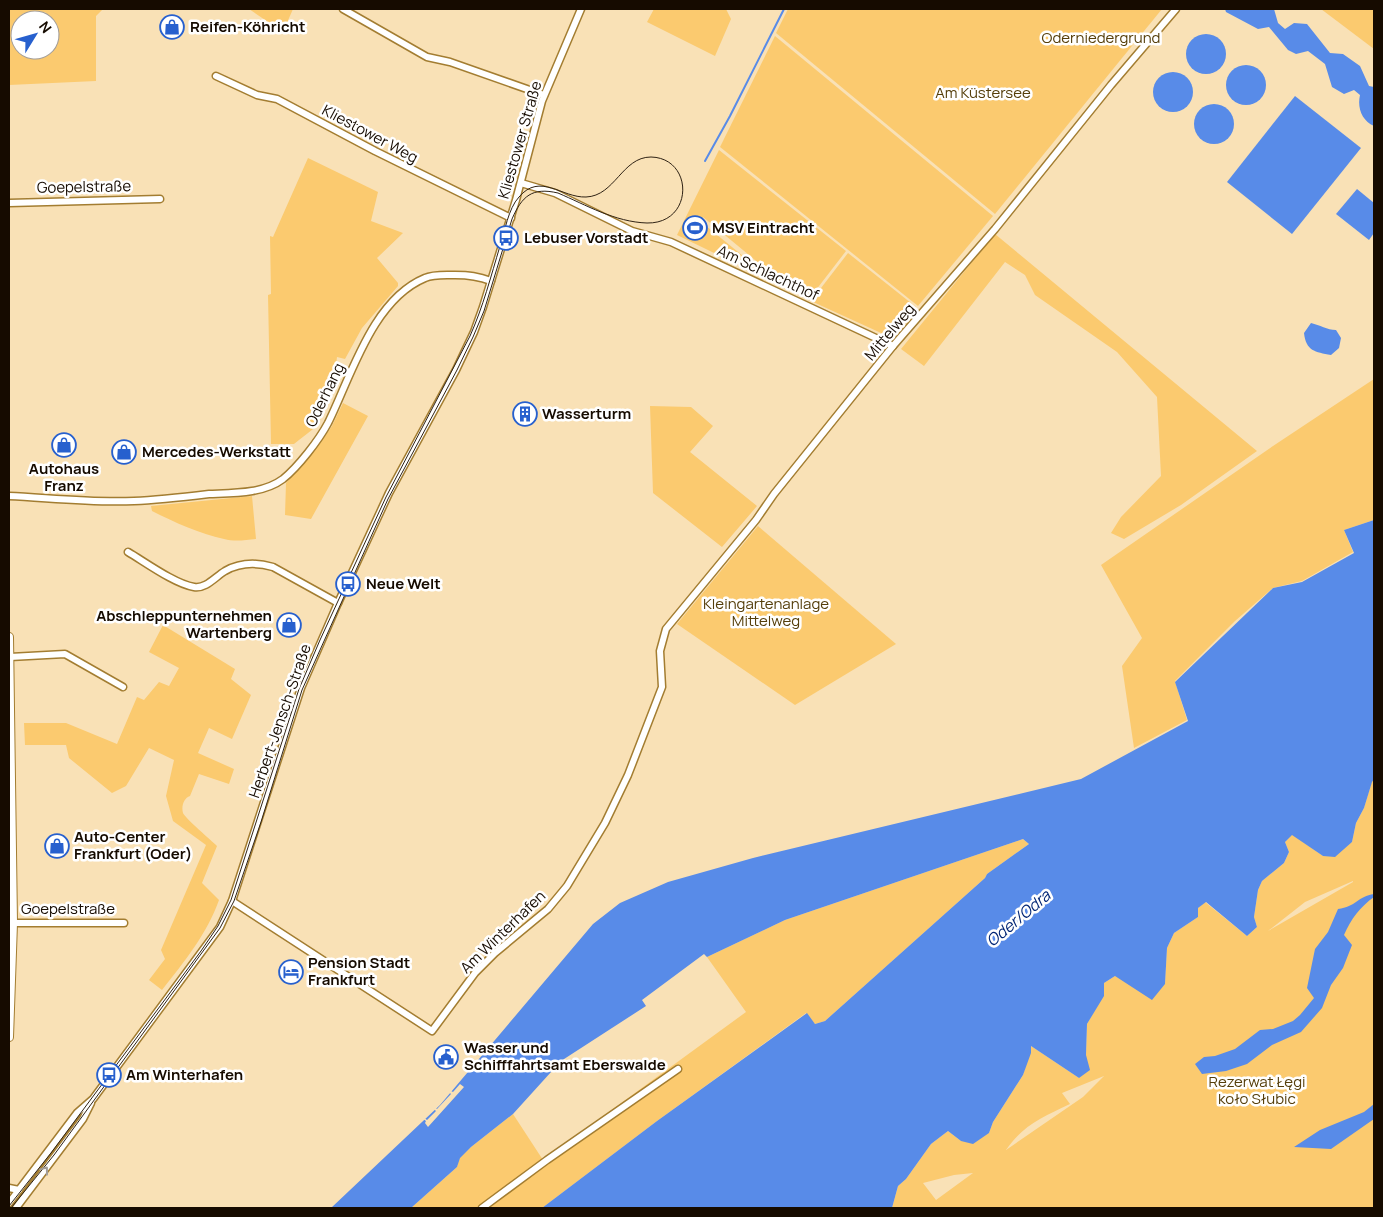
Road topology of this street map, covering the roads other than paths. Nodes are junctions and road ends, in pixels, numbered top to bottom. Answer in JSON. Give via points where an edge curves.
{"nodes":[{"id":1,"x":343,"y":9,"type":"edge"},
{"id":2,"x":580,"y":9,"type":"edge"},
{"id":3,"x":1176,"y":9,"type":"edge"},
{"id":4,"x":216,"y":76,"type":"dead end"},
{"id":5,"x":544,"y":95,"type":"junction"},
{"id":6,"x":521,"y":183,"type":"junction"},
{"id":7,"x":160,"y":199,"type":"dead end"},
{"id":8,"x":9,"y":203,"type":"edge"},
{"id":9,"x":511,"y":218,"type":"junction"},
{"id":10,"x":492,"y":281,"type":"junction"},
{"id":11,"x":893,"y":346,"type":"junction"},
{"id":12,"x":9,"y":496,"type":"edge"},
{"id":13,"x":128,"y":552,"type":"dead end"},
{"id":14,"x":338,"y":603,"type":"junction"},
{"id":15,"x":9,"y":637,"type":"edge"},
{"id":16,"x":10,"y":657,"type":"edge"},
{"id":17,"x":123,"y":687,"type":"dead end"},
{"id":18,"x":662,"y":687,"type":"joint"},
{"id":19,"x":232,"y":901,"type":"junction"},
{"id":20,"x":13,"y":923,"type":"junction"},
{"id":21,"x":124,"y":923,"type":"dead end"},
{"id":22,"x":10,"y":996,"type":"edge"},
{"id":23,"x":9,"y":1037,"type":"edge"},
{"id":24,"x":678,"y":1069,"type":"dead end"},
{"id":25,"x":93,"y":1099,"type":"junction"},
{"id":26,"x":9,"y":1188,"type":"edge"},
{"id":27,"x":19,"y":1190,"type":"junction"},
{"id":28,"x":9,"y":1203,"type":"edge"},
{"id":29,"x":16,"y":1208,"type":"edge"},
{"id":30,"x":482,"y":1208,"type":"edge"}],
"edges":[{"from":1,"to":5,"type":"street","via":[[427,57]]},
{"from":2,"to":5,"type":"street","name":"Kliestower Straße"},
{"from":3,"to":11,"type":"street","name":"Mittelweg","via":[[995,229]]},
{"from":4,"to":9,"type":"street","name":"Kliestower Weg","via":[[256,95],[277,99],[375,152]]},
{"from":5,"to":6,"type":"street","name":"Kliestower Straße"},
{"from":6,"to":9,"type":"street","name":"Kliestower Straße"},
{"from":6,"to":11,"type":"street","name":"Am Schlachthof","via":[[555,194],[632,231],[671,242]]},
{"from":7,"to":8,"type":"street","name":"Goepelstraße"},
{"from":9,"to":10,"type":"street","name":"Kliestower Straße"},
{"from":10,"to":12,"type":"street","name":"Oderhang","via":[[477,276],[426,277],[401,294],[362,346],[327,424],[313,445],[282,479],[269,486],[250,491],[133,501]]},
{"from":10,"to":14,"type":"street","name":"Herbert-Jensch-Straße","via":[[456,370],[393,486]]},
{"from":11,"to":18,"type":"street","name":"Mittelweg","via":[[666,629],[660,651]]},
{"from":13,"to":14,"type":"street","via":[[194,587],[209,583],[237,565],[262,563],[274,566]]},
{"from":14,"to":19,"type":"street","name":"Herbert-Jensch-Straße","via":[[302,688]]},
{"from":15,"to":16,"type":"street","name":"Goepelstraße"},
{"from":16,"to":17,"type":"street","via":[[65,654]]},
{"from":16,"to":20,"type":"street","name":"Goepelstraße"},
{"from":18,"to":19,"type":"street","name":"Am Winterhafen","via":[[606,823],[568,886],[548,909],[475,973],[432,1031]]},
{"from":19,"to":25,"type":"street","name":"Herbert-Jensch-Straße","via":[[220,926],[199,956]]},
{"from":20,"to":21,"type":"street","name":"Goepelstraße"},
{"from":20,"to":22,"type":"street","name":"Goepelstraße"},
{"from":22,"to":23,"type":"street","name":"Goepelstraße"},
{"from":24,"to":30,"type":"street"},
{"from":25,"to":27,"type":"street","name":"Herbert-Jensch-Straße","via":[[77,1113]]},
{"from":29,"to":25,"type":"street","name":"Herbert-Jensch-Straße","one_way":true,"via":[[83,1120]]},
{"from":26,"to":27,"type":"street"},
{"from":27,"to":28,"type":"street","name":"Herbert-Jensch-Straße"}]}
